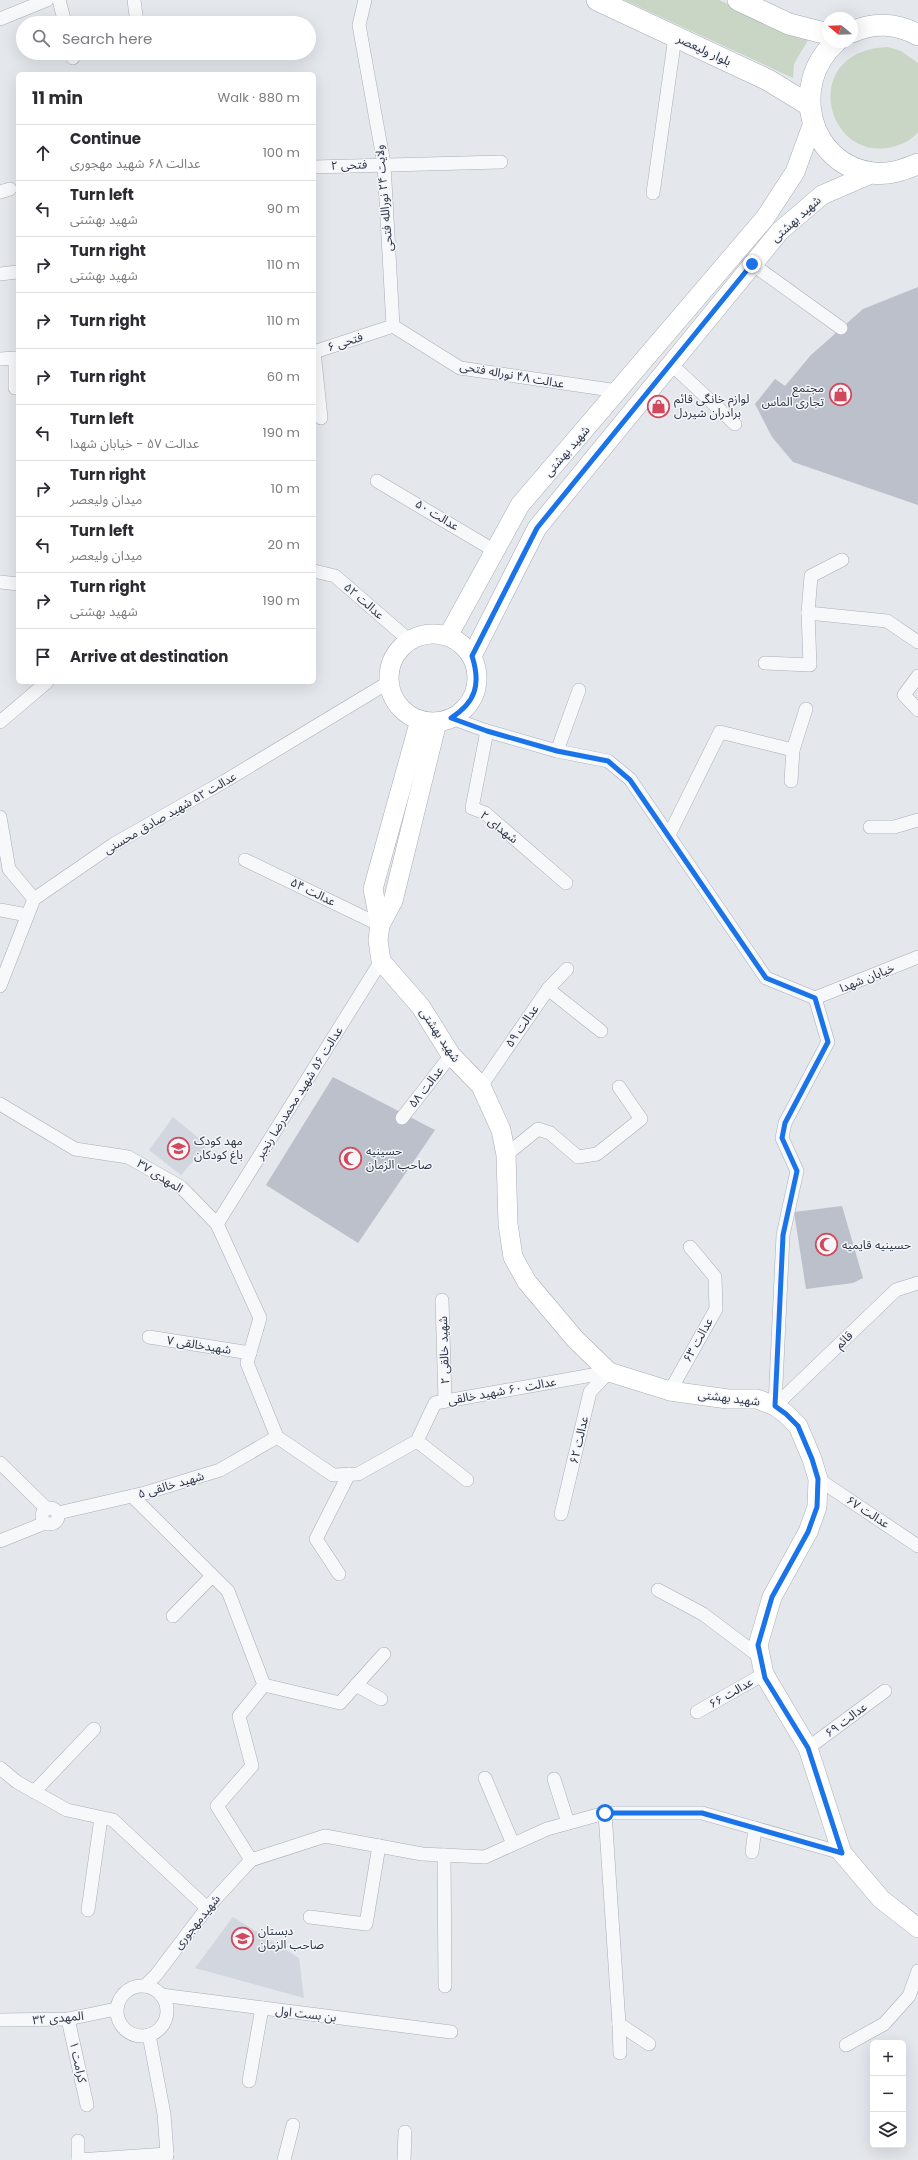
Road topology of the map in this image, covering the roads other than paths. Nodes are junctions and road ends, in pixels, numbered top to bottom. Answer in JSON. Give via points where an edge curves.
{"nodes":[{"id":1,"x":47,"y":0,"type":"edge"},
{"id":2,"x":59,"y":0,"type":"edge"},
{"id":3,"x":134,"y":0,"type":"edge"},
{"id":4,"x":365,"y":0,"type":"edge"},
{"id":5,"x":597,"y":0,"type":"edge"},
{"id":6,"x":738,"y":0,"type":"edge"},
{"id":7,"x":63,"y":16,"type":"edge"},
{"id":8,"x":136,"y":16,"type":"edge"},
{"id":9,"x":0,"y":19,"type":"edge"},
{"id":10,"x":858,"y":30,"type":"edge"},
{"id":11,"x":822,"y":32,"type":"edge"},
{"id":12,"x":918,"y":34,"type":"edge"},
{"id":13,"x":675,"y":37,"type":"junction"},
{"id":14,"x":830,"y":48,"type":"edge"},
{"id":15,"x":811,"y":114,"type":"junction"},
{"id":16,"x":501,"y":162,"type":"dead end"},
{"id":17,"x":384,"y":164,"type":"junction"},
{"id":18,"x":918,"y":164,"type":"edge"},
{"id":19,"x":316,"y":167,"type":"edge"},
{"id":20,"x":873,"y":173,"type":"junction"},
{"id":21,"x":653,"y":193,"type":"dead end"},
{"id":22,"x":752,"y":264,"type":"junction"},
{"id":23,"x":16,"y":272,"type":"edge"},
{"id":24,"x":0,"y":274,"type":"edge"},
{"id":25,"x":393,"y":326,"type":"junction"},
{"id":26,"x":841,"y":328,"type":"dead end"},
{"id":27,"x":316,"y":351,"type":"edge"},
{"id":28,"x":0,"y":359,"type":"edge"},
{"id":29,"x":671,"y":364,"type":"junction"},
{"id":30,"x":316,"y":371,"type":"edge"},
{"id":31,"x":15,"y":388,"type":"dead end"},
{"id":32,"x":618,"y":391,"type":"junction"},
{"id":33,"x":321,"y":418,"type":"dead end"},
{"id":34,"x":735,"y":424,"type":"dead end"},
{"id":35,"x":378,"y":481,"type":"dead end"},
{"id":36,"x":495,"y":550,"type":"junction"},
{"id":37,"x":842,"y":560,"type":"dead end"},
{"id":38,"x":316,"y":571,"type":"edge"},
{"id":39,"x":0,"y":582,"type":"edge"},
{"id":40,"x":16,"y":584,"type":"edge"},
{"id":41,"x":808,"y":613,"type":"junction"},
{"id":42,"x":448,"y":636,"type":"junction"},
{"id":43,"x":410,"y":641,"type":"junction"},
{"id":44,"x":918,"y":642,"type":"edge"},
{"id":45,"x":472,"y":656,"type":"junction"},
{"id":46,"x":765,"y":663,"type":"dead end"},
{"id":47,"x":918,"y":676,"type":"edge"},
{"id":48,"x":389,"y":682,"type":"junction"},
{"id":49,"x":45,"y":684,"type":"edge"},
{"id":50,"x":579,"y":690,"type":"dead end"},
{"id":51,"x":806,"y":709,"type":"dead end"},
{"id":52,"x":918,"y":710,"type":"edge"},
{"id":53,"x":436,"y":720,"type":"junction"},
{"id":54,"x":0,"y":722,"type":"edge"},
{"id":55,"x":487,"y":731,"type":"junction"},
{"id":56,"x":793,"y":750,"type":"junction"},
{"id":57,"x":557,"y":751,"type":"junction"},
{"id":58,"x":791,"y":780,"type":"dead end"},
{"id":59,"x":0,"y":817,"type":"edge"},
{"id":60,"x":918,"y":820,"type":"edge"},
{"id":61,"x":870,"y":827,"type":"dead end"},
{"id":62,"x":669,"y":835,"type":"junction"},
{"id":63,"x":245,"y":860,"type":"dead end"},
{"id":64,"x":566,"y":883,"type":"dead end"},
{"id":65,"x":34,"y":899,"type":"junction"},
{"id":66,"x":0,"y":910,"type":"edge"},
{"id":67,"x":27,"y":915,"type":"junction"},
{"id":68,"x":380,"y":925,"type":"junction"},
{"id":69,"x":918,"y":957,"type":"edge"},
{"id":70,"x":381,"y":962,"type":"junction"},
{"id":71,"x":567,"y":968,"type":"dead end"},
{"id":72,"x":0,"y":986,"type":"edge"},
{"id":73,"x":548,"y":988,"type":"junction"},
{"id":74,"x":815,"y":998,"type":"junction"},
{"id":75,"x":601,"y":1030,"type":"dead end"},
{"id":76,"x":451,"y":1056,"type":"junction"},
{"id":77,"x":481,"y":1086,"type":"junction"},
{"id":78,"x":619,"y":1087,"type":"dead end"},
{"id":79,"x":0,"y":1104,"type":"edge"},
{"id":80,"x":402,"y":1118,"type":"dead end"},
{"id":81,"x":506,"y":1155,"type":"junction"},
{"id":82,"x":217,"y":1224,"type":"junction"},
{"id":83,"x":690,"y":1247,"type":"dead end"},
{"id":84,"x":918,"y":1283,"type":"edge"},
{"id":85,"x":442,"y":1300,"type":"dead end"},
{"id":86,"x":149,"y":1337,"type":"dead end"},
{"id":87,"x":250,"y":1353,"type":"junction"},
{"id":88,"x":609,"y":1372,"type":"junction"},
{"id":89,"x":670,"y":1391,"type":"junction"},
{"id":90,"x":445,"y":1401,"type":"junction"},
{"id":91,"x":775,"y":1406,"type":"junction"},
{"id":92,"x":277,"y":1437,"type":"junction"},
{"id":93,"x":417,"y":1441,"type":"junction"},
{"id":94,"x":0,"y":1463,"type":"edge"},
{"id":95,"x":349,"y":1474,"type":"junction"},
{"id":96,"x":818,"y":1479,"type":"junction"},
{"id":97,"x":468,"y":1480,"type":"dead end"},
{"id":98,"x":132,"y":1496,"type":"junction"},
{"id":99,"x":52,"y":1511,"type":"junction"},
{"id":100,"x":561,"y":1514,"type":"dead end"},
{"id":101,"x":0,"y":1541,"type":"edge"},
{"id":102,"x":918,"y":1546,"type":"edge"},
{"id":103,"x":339,"y":1574,"type":"dead end"},
{"id":104,"x":212,"y":1576,"type":"junction"},
{"id":105,"x":658,"y":1590,"type":"dead end"},
{"id":106,"x":173,"y":1616,"type":"dead end"},
{"id":107,"x":384,"y":1654,"type":"dead end"},
{"id":108,"x":762,"y":1665,"type":"junction"},
{"id":109,"x":264,"y":1685,"type":"junction"},
{"id":110,"x":356,"y":1685,"type":"junction"},
{"id":111,"x":885,"y":1691,"type":"dead end"},
{"id":112,"x":381,"y":1699,"type":"dead end"},
{"id":113,"x":697,"y":1712,"type":"dead end"},
{"id":114,"x":94,"y":1729,"type":"dead end"},
{"id":115,"x":808,"y":1748,"type":"junction"},
{"id":116,"x":0,"y":1768,"type":"edge"},
{"id":117,"x":485,"y":1778,"type":"dead end"},
{"id":118,"x":554,"y":1779,"type":"dead end"},
{"id":119,"x":34,"y":1792,"type":"junction"},
{"id":120,"x":605,"y":1813,"type":"junction"},
{"id":121,"x":101,"y":1818,"type":"junction"},
{"id":122,"x":568,"y":1823,"type":"junction"},
{"id":123,"x":755,"y":1828,"type":"junction"},
{"id":124,"x":513,"y":1844,"type":"junction"},
{"id":125,"x":379,"y":1846,"type":"junction"},
{"id":126,"x":752,"y":1852,"type":"dead end"},
{"id":127,"x":842,"y":1853,"type":"junction"},
{"id":128,"x":444,"y":1855,"type":"junction"},
{"id":129,"x":251,"y":1860,"type":"junction"},
{"id":130,"x":207,"y":1908,"type":"junction"},
{"id":131,"x":88,"y":1910,"type":"dead end"},
{"id":132,"x":310,"y":1917,"type":"dead end"},
{"id":133,"x":918,"y":1928,"type":"edge"},
{"id":134,"x":918,"y":1971,"type":"edge"},
{"id":135,"x":146,"y":1986,"type":"junction"},
{"id":136,"x":445,"y":1986,"type":"dead end"},
{"id":137,"x":161,"y":1995,"type":"junction"},
{"id":138,"x":262,"y":2008,"type":"junction"},
{"id":139,"x":116,"y":2009,"type":"junction"},
{"id":140,"x":68,"y":2019,"type":"junction"},
{"id":141,"x":0,"y":2020,"type":"edge"},
{"id":142,"x":619,"y":2024,"type":"junction"},
{"id":143,"x":451,"y":2032,"type":"dead end"},
{"id":144,"x":149,"y":2036,"type":"junction"},
{"id":145,"x":649,"y":2044,"type":"dead end"},
{"id":146,"x":846,"y":2045,"type":"dead end"},
{"id":147,"x":620,"y":2053,"type":"dead end"},
{"id":148,"x":249,"y":2081,"type":"dead end"},
{"id":149,"x":87,"y":2105,"type":"dead end"},
{"id":150,"x":293,"y":2125,"type":"dead end"},
{"id":151,"x":406,"y":2132,"type":"dead end"},
{"id":152,"x":78,"y":2141,"type":"dead end"},
{"id":153,"x":166,"y":2157,"type":"edge"},
{"id":154,"x":78,"y":2160,"type":"edge"},
{"id":155,"x":284,"y":2160,"type":"edge"},
{"id":156,"x":404,"y":2160,"type":"edge"}],
"edges":[{"from":1,"to":9,"type":"street"},
{"from":2,"to":7,"type":"street"},
{"from":3,"to":8,"type":"street"},
{"from":4,"to":17,"type":"street","name":"ولایت ۲۴ نورالله فتحی","via":[[359,25]]},
{"from":5,"to":13,"type":"main road","name":"بلوار ولیعصر"},
{"from":6,"to":11,"type":"main road","via":[[789,24]]},
{"from":10,"to":12,"type":"main road","via":[[885,25],[908,29]]},
{"from":13,"to":15,"type":"main road","name":"بلوار ولیعصر","via":[[768,80]]},
{"from":13,"to":21,"type":"street"},
{"from":14,"to":15,"type":"main road","via":[[817,65],[810,85]]},
{"from":15,"to":20,"type":"main road","via":[[820,139],[831,152],[850,166]]},
{"from":15,"to":32,"type":"main road","name":"شهید بهشتی","via":[[795,172],[765,218]]},
{"from":16,"to":17,"type":"street","name":"فتحی ۲"},
{"from":17,"to":19,"type":"street","name":"فتحی ۲"},
{"from":17,"to":25,"type":"street","name":"ولایت ۲۴ نورالله فتحی"},
{"from":18,"to":20,"type":"main road","via":[[897,172]]},
{"from":20,"to":22,"type":"main road","name":"شهید بهشتی","via":[[822,195],[780,231]]},
{"from":22,"to":26,"type":"street"},
{"from":22,"to":29,"type":"main road","name":"شهید بهشتی"},
{"from":23,"to":24,"type":"street"},
{"from":25,"to":27,"type":"street","name":"فتحی ۶"},
{"from":25,"to":32,"type":"street","name":"عدالت ۴۸ نوراله فتحی","via":[[460,368]]},
{"from":28,"to":31,"type":"street","via":[[15,358]]},
{"from":29,"to":34,"type":"street"},
{"from":29,"to":45,"type":"main road","name":"شهید بهشتی","via":[[537,528]]},
{"from":30,"to":33,"type":"street","name":"فتحی ۶"},
{"from":32,"to":36,"type":"main road","name":"شهید بهشتی","via":[[520,505]]},
{"from":35,"to":36,"type":"street","name":"عدالت ۵۰"},
{"from":36,"to":42,"type":"main road","name":"شهید بهشتی"},
{"from":37,"to":41,"type":"street","via":[[811,576]]},
{"from":38,"to":43,"type":"street","name":"عدالت ۵۲","via":[[335,576]]},
{"from":39,"to":40,"type":"street"},
{"from":41,"to":44,"type":"street","via":[[887,621]]},
{"from":41,"to":46,"type":"street","via":[[810,665]]},
{"from":42,"to":43,"type":"main road","via":[[422,635]]},
{"from":42,"to":45,"type":"main road","via":[[462,644]]},
{"from":43,"to":48,"type":"main road","via":[[400,648],[393,658]]},
{"from":45,"to":53,"type":"main road","via":[[477,685],[474,692],[463,710]]},
{"from":47,"to":52,"type":"street","via":[[904,695]]},
{"from":48,"to":53,"type":"main road","via":[[394,698],[404,712]]},
{"from":48,"to":65,"type":"street","name":"عدالت ۵۲ شهید صادق محسنی","via":[[225,781],[114,844]]},
{"from":49,"to":54,"type":"street"},
{"from":50,"to":57,"type":"street"},
{"from":51,"to":56,"type":"street"},
{"from":53,"to":55,"type":"street"},
{"from":53,"to":68,"type":"main road","via":[[373,889]]},
{"from":55,"to":57,"type":"street"},
{"from":55,"to":64,"type":"street","name":"شهدای ۲","via":[[472,808],[486,813]]},
{"from":56,"to":58,"type":"street"},
{"from":56,"to":62,"type":"street","via":[[720,732]]},
{"from":57,"to":62,"type":"street","via":[[608,761],[630,780]]},
{"from":59,"to":65,"type":"street","via":[[9,869]]},
{"from":60,"to":61,"type":"street","via":[[894,827]]},
{"from":62,"to":74,"type":"street","via":[[766,978]]},
{"from":63,"to":68,"type":"street","name":"عدالت ۵۴"},
{"from":65,"to":67,"type":"street"},
{"from":66,"to":67,"type":"street"},
{"from":67,"to":72,"type":"street"},
{"from":68,"to":70,"type":"main road","via":[[378,940]]},
{"from":69,"to":74,"type":"street","name":"خیابان شهدا"},
{"from":70,"to":76,"type":"main road","name":"شهید بهشتی","via":[[421,1007]]},
{"from":70,"to":82,"type":"street","name":"عدالت ۵۶ شهید محمدرضا رنجبر"},
{"from":71,"to":73,"type":"street","name":"عدالت ۵۹"},
{"from":73,"to":75,"type":"street"},
{"from":73,"to":77,"type":"street","name":"عدالت ۵۹"},
{"from":74,"to":91,"type":"street","via":[[828,1042],[785,1123],[782,1138],[797,1171],[783,1235]]},
{"from":76,"to":77,"type":"main road","name":"شهید بهشتی"},
{"from":76,"to":80,"type":"street","name":"عدالت ۵۸"},
{"from":77,"to":81,"type":"main road","name":"شهید بهشتی","via":[[501,1130]]},
{"from":78,"to":81,"type":"street","via":[[641,1119],[598,1154],[578,1157],[550,1133],[538,1130]]},
{"from":79,"to":82,"type":"street","name":"المهدی ۳۷","via":[[75,1149],[128,1157],[181,1188]]},
{"from":81,"to":88,"type":"main road","name":"شهید بهشتی","via":[[508,1224],[513,1257],[527,1282],[560,1322]]},
{"from":82,"to":87,"type":"street","name":"المهدی ۳۷","via":[[260,1318]]},
{"from":83,"to":89,"type":"street","name":"عدالت ۶۳","via":[[715,1277],[716,1308]]},
{"from":84,"to":91,"type":"street","name":"قائم","via":[[896,1290]]},
{"from":85,"to":90,"type":"street","name":"شهید خالقی ۲"},
{"from":86,"to":87,"type":"street","name":"شهیدخالقی ۷"},
{"from":87,"to":92,"type":"street","via":[[247,1363]]},
{"from":88,"to":89,"type":"main road","name":"شهید بهشتی"},
{"from":88,"to":90,"type":"street","name":"عدالت ۶۰ شهید خالقی"},
{"from":88,"to":100,"type":"street","name":"عدالت ۶۲","via":[[590,1392]]},
{"from":89,"to":91,"type":"main road","name":"شهید بهشتی","via":[[728,1399],[757,1399]]},
{"from":90,"to":93,"type":"street","name":"عدالت ۶۰ شهید خالقی","via":[[435,1403]]},
{"from":91,"to":96,"type":"main road","name":"شهید بهشتی","via":[[798,1426]]},
{"from":92,"to":95,"type":"street","via":[[333,1475]]},
{"from":92,"to":98,"type":"street","name":"شهید خالقی ۵","via":[[220,1470]]},
{"from":93,"to":95,"type":"street","via":[[358,1474]]},
{"from":93,"to":97,"type":"street"},
{"from":94,"to":99,"type":"street"},
{"from":95,"to":103,"type":"street","via":[[316,1539]]},
{"from":96,"to":102,"type":"street","name":"عدالت ۶۷"},
{"from":96,"to":108,"type":"main road","name":"شهید بهشتی","via":[[817,1507],[808,1532],[772,1597],[758,1645]]},
{"from":98,"to":99,"type":"street","name":"شهید خالقی ۵"},
{"from":98,"to":104,"type":"street"},
{"from":99,"to":101,"type":"street","via":[[42,1515],[45,1523]]},
{"from":104,"to":106,"type":"street"},
{"from":104,"to":109,"type":"street","via":[[228,1591]]},
{"from":105,"to":108,"type":"street","via":[[703,1614]]},
{"from":107,"to":110,"type":"street"},
{"from":108,"to":113,"type":"street","name":"عدالت ۶۶"},
{"from":108,"to":115,"type":"main road"},
{"from":109,"to":110,"type":"street","via":[[340,1703]]},
{"from":109,"to":129,"type":"street","via":[[239,1716],[252,1766],[218,1806]]},
{"from":110,"to":112,"type":"street"},
{"from":111,"to":115,"type":"street","name":"عدالت ۶۹"},
{"from":114,"to":119,"type":"street"},
{"from":115,"to":127,"type":"main road"},
{"from":116,"to":119,"type":"street"},
{"from":117,"to":124,"type":"street"},
{"from":118,"to":122,"type":"street"},
{"from":119,"to":121,"type":"street","via":[[67,1810]]},
{"from":120,"to":122,"type":"street"},
{"from":120,"to":123,"type":"street","via":[[702,1813]]},
{"from":120,"to":142,"type":"street"},
{"from":121,"to":130,"type":"street","via":[[113,1820]]},
{"from":121,"to":131,"type":"street"},
{"from":122,"to":124,"type":"street"},
{"from":123,"to":126,"type":"street"},
{"from":123,"to":127,"type":"street"},
{"from":124,"to":128,"type":"street","via":[[485,1857]]},
{"from":125,"to":128,"type":"street","via":[[422,1854]]},
{"from":125,"to":129,"type":"street","via":[[325,1836]]},
{"from":125,"to":132,"type":"street","via":[[366,1924]]},
{"from":127,"to":133,"type":"main road","via":[[881,1898]]},
{"from":128,"to":136,"type":"street"},
{"from":129,"to":130,"type":"street","name":"شهیدمهجوری"},
{"from":130,"to":135,"type":"street","name":"شهیدمهجوری"},
{"from":134,"to":146,"type":"street","via":[[909,1996],[884,2024]]},
{"from":135,"to":137,"type":"street"},
{"from":135,"to":139,"type":"street","via":[[135,1986],[126,1991],[119,1999]]},
{"from":137,"to":138,"type":"street","name":"بن بست اول"},
{"from":137,"to":144,"type":"street","via":[[167,2013],[158,2031]]},
{"from":138,"to":143,"type":"street","name":"بن بست اول"},
{"from":138,"to":148,"type":"street"},
{"from":139,"to":140,"type":"street","name":"المهدی ۳۲"},
{"from":139,"to":144,"type":"street","via":[[117,2019],[122,2028],[139,2037]]},
{"from":140,"to":141,"type":"street","name":"المهدی ۳۲"},
{"from":140,"to":149,"type":"street","name":"کرامت ۱"},
{"from":142,"to":145,"type":"street"},
{"from":142,"to":147,"type":"street"},
{"from":144,"to":153,"type":"street","via":[[164,2114]]},
{"from":150,"to":155,"type":"street"},
{"from":151,"to":156,"type":"street"},
{"from":152,"to":154,"type":"street"},
{"from":153,"to":154,"type":"street"}]}
